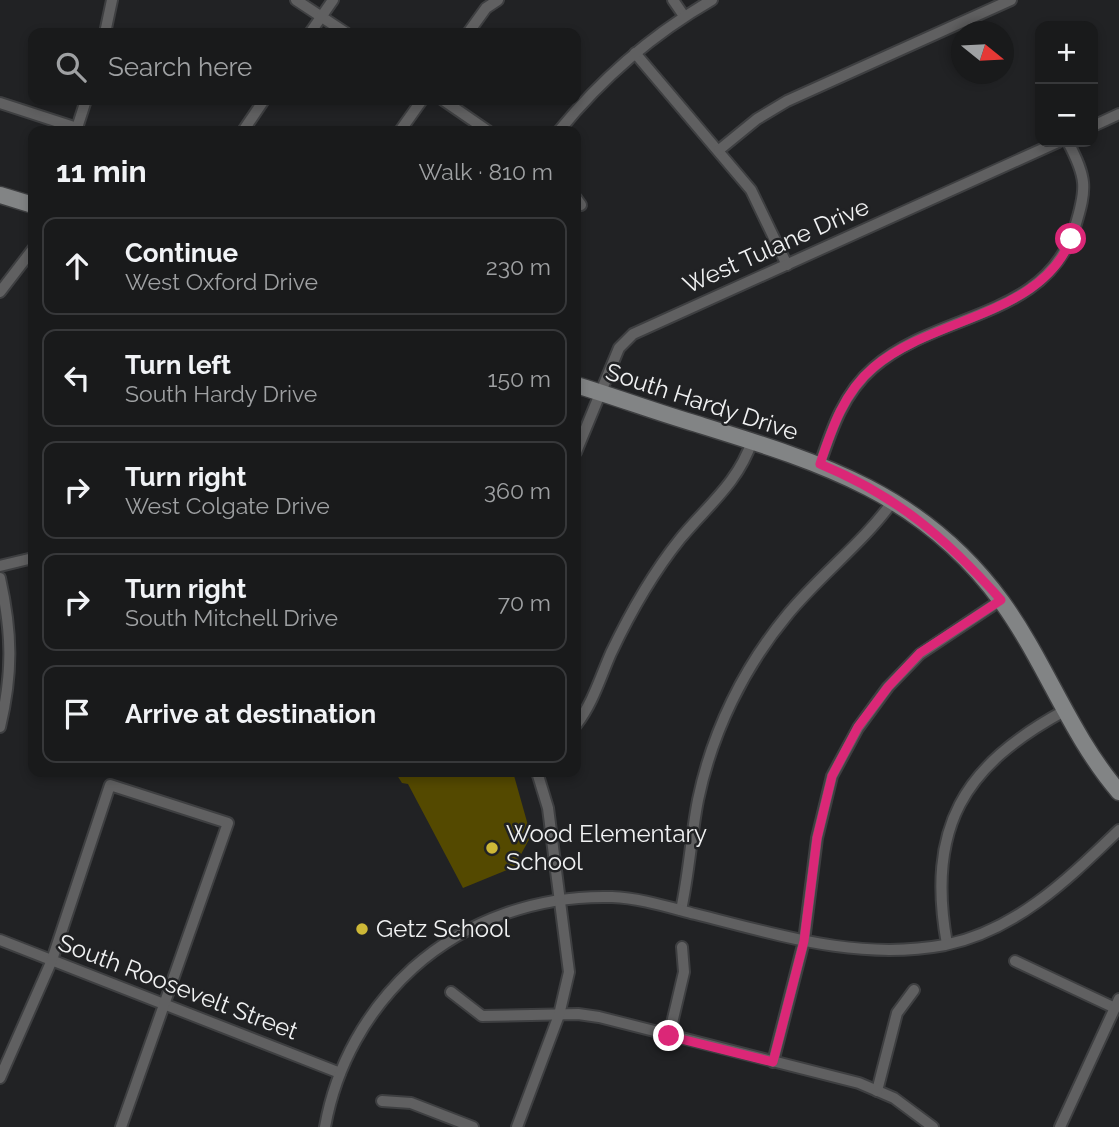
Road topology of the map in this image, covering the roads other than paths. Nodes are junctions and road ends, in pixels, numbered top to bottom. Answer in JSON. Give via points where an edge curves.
{"nodes":[{"id":1,"x":113,"y":0,"type":"edge"},
{"id":2,"x":296,"y":0,"type":"edge"},
{"id":3,"x":333,"y":0,"type":"edge"},
{"id":4,"x":498,"y":0,"type":"edge"},
{"id":5,"x":673,"y":0,"type":"edge"},
{"id":6,"x":712,"y":0,"type":"edge"},
{"id":7,"x":1011,"y":0,"type":"edge"},
{"id":8,"x":684,"y":16,"type":"junction"},
{"id":9,"x":321,"y":17,"type":"junction"},
{"id":10,"x":106,"y":28,"type":"edge"},
{"id":11,"x":313,"y":28,"type":"edge"},
{"id":12,"x":338,"y":28,"type":"edge"},
{"id":13,"x":472,"y":28,"type":"edge"},
{"id":14,"x":635,"y":53,"type":"junction"},
{"id":15,"x":0,"y":103,"type":"edge"},
{"id":16,"x":84,"y":105,"type":"edge"},
{"id":17,"x":261,"y":105,"type":"edge"},
{"id":18,"x":418,"y":105,"type":"edge"},
{"id":19,"x":450,"y":105,"type":"edge"},
{"id":20,"x":1119,"y":114,"type":"edge"},
{"id":21,"x":1098,"y":124,"type":"edge"},
{"id":22,"x":65,"y":126,"type":"edge"},
{"id":23,"x":77,"y":126,"type":"edge"},
{"id":24,"x":246,"y":126,"type":"edge"},
{"id":25,"x":404,"y":126,"type":"edge"},
{"id":26,"x":481,"y":126,"type":"edge"},
{"id":27,"x":563,"y":126,"type":"edge"},
{"id":28,"x":1047,"y":147,"type":"edge"},
{"id":29,"x":1070,"y":147,"type":"edge"},
{"id":30,"x":719,"y":150,"type":"junction"},
{"id":31,"x":0,"y":195,"type":"edge"},
{"id":32,"x":28,"y":203,"type":"edge"},
{"id":33,"x":28,"y":256,"type":"edge"},
{"id":34,"x":787,"y":265,"type":"junction"},
{"id":35,"x":0,"y":292,"type":"edge"},
{"id":36,"x":581,"y":386,"type":"edge"},
{"id":37,"x":601,"y":393,"type":"junction"},
{"id":38,"x":581,"y":440,"type":"edge"},
{"id":39,"x":752,"y":442,"type":"junction"},
{"id":40,"x":820,"y":464,"type":"junction"},
{"id":41,"x":893,"y":500,"type":"junction"},
{"id":42,"x":28,"y":559,"type":"edge"},
{"id":43,"x":0,"y":566,"type":"edge"},
{"id":44,"x":0,"y":578,"type":"edge"},
{"id":45,"x":1001,"y":600,"type":"junction"},
{"id":46,"x":1065,"y":711,"type":"junction"},
{"id":47,"x":581,"y":718,"type":"edge"},
{"id":48,"x":0,"y":727,"type":"edge"},
{"id":49,"x":539,"y":777,"type":"edge"},
{"id":50,"x":1119,"y":792,"type":"edge"},
{"id":51,"x":1119,"y":830,"type":"edge"},
{"id":52,"x":562,"y":900,"type":"junction"},
{"id":53,"x":681,"y":910,"type":"junction"},
{"id":54,"x":0,"y":940,"type":"edge"},
{"id":55,"x":804,"y":941,"type":"junction"},
{"id":56,"x":947,"y":944,"type":"junction"},
{"id":57,"x":682,"y":947,"type":"dead end"},
{"id":58,"x":52,"y":960,"type":"junction"},
{"id":59,"x":1015,"y":961,"type":"dead end"},
{"id":60,"x":914,"y":990,"type":"dead end"},
{"id":61,"x":451,"y":992,"type":"dead end"},
{"id":62,"x":1117,"y":1004,"type":"edge"},
{"id":63,"x":166,"y":1005,"type":"junction"},
{"id":64,"x":559,"y":1015,"type":"junction"},
{"id":65,"x":669,"y":1036,"type":"junction"},
{"id":66,"x":773,"y":1062,"type":"junction"},
{"id":67,"x":340,"y":1073,"type":"junction"},
{"id":68,"x":0,"y":1078,"type":"edge"},
{"id":69,"x":877,"y":1091,"type":"junction"},
{"id":70,"x":382,"y":1101,"type":"dead end"},
{"id":71,"x":121,"y":1127,"type":"edge"},
{"id":72,"x":325,"y":1127,"type":"edge"},
{"id":73,"x":473,"y":1127,"type":"edge"},
{"id":74,"x":517,"y":1127,"type":"edge"},
{"id":75,"x":933,"y":1127,"type":"edge"},
{"id":76,"x":1060,"y":1127,"type":"edge"}],
"edges":[{"from":1,"to":10,"type":"street"},
{"from":2,"to":9,"type":"street"},
{"from":3,"to":9,"type":"street"},
{"from":4,"to":13,"type":"street"},
{"from":5,"to":8,"type":"street"},
{"from":6,"to":8,"type":"street"},
{"from":7,"to":30,"type":"street","via":[[787,101]]},
{"from":8,"to":14,"type":"street"},
{"from":9,"to":11,"type":"street"},
{"from":9,"to":12,"type":"street"},
{"from":14,"to":27,"type":"street"},
{"from":14,"to":30,"type":"street"},
{"from":15,"to":22,"type":"street"},
{"from":16,"to":23,"type":"street"},
{"from":17,"to":24,"type":"street"},
{"from":18,"to":25,"type":"street"},
{"from":19,"to":26,"type":"street"},
{"from":20,"to":21,"type":"street"},
{"from":28,"to":34,"type":"street","name":"West Tulane Drive"},
{"from":29,"to":40,"type":"street","via":[[1086,184],[1071,239],[1056,268],[1031,290],[905,346],[872,369],[841,408]]},
{"from":30,"to":34,"type":"street","via":[[761,208]]},
{"from":31,"to":32,"type":"street"},
{"from":33,"to":35,"type":"street"},
{"from":34,"to":37,"type":"street","name":"West Tulane Drive","via":[[634,334],[619,348]]},
{"from":36,"to":37,"type":"street","name":"South Hardy Drive"},
{"from":37,"to":38,"type":"street","name":"West Tulane Drive"},
{"from":37,"to":39,"type":"street","name":"South Hardy Drive"},
{"from":39,"to":40,"type":"street","name":"South Hardy Drive"},
{"from":39,"to":47,"type":"street","via":[[730,486],[681,538],[651,579]]},
{"from":40,"to":41,"type":"street","name":"South Hardy Drive"},
{"from":41,"to":45,"type":"street","name":"South Hardy Drive","via":[[955,549]]},
{"from":41,"to":53,"type":"street","via":[[869,533],[788,614],[734,698],[698,800]]},
{"from":42,"to":43,"type":"street"},
{"from":44,"to":48,"type":"street","via":[[10,626],[10,669]]},
{"from":45,"to":46,"type":"street","name":"South Hardy Drive"},
{"from":45,"to":55,"type":"street","via":[[920,653],[858,727],[832,776],[817,838]]},
{"from":46,"to":50,"type":"street","name":"South Hardy Drive"},
{"from":46,"to":56,"type":"street","via":[[1003,750],[981,773],[954,816],[940,874]]},
{"from":49,"to":52,"type":"street"},
{"from":51,"to":56,"type":"street","via":[[1063,885],[1028,910]]},
{"from":52,"to":53,"type":"street","via":[[612,897]]},
{"from":52,"to":64,"type":"street","via":[[569,972]]},
{"from":52,"to":67,"type":"street","via":[[506,912],[453,937],[425,957],[370,1016]]},
{"from":53,"to":55,"type":"street"},
{"from":54,"to":58,"type":"street","name":"South Roosevelt Street"},
{"from":55,"to":56,"type":"street","via":[[874,952]]},
{"from":55,"to":66,"type":"street"},
{"from":57,"to":65,"type":"street","via":[[684,972]]},
{"from":58,"to":63,"type":"street","name":"South Roosevelt Street"},
{"from":58,"to":63,"type":"street","via":[[110,785],[228,823]]},
{"from":58,"to":68,"type":"street"},
{"from":59,"to":62,"type":"street"},
{"from":60,"to":69,"type":"street","via":[[897,1013]]},
{"from":61,"to":64,"type":"street","via":[[482,1016]]},
{"from":62,"to":76,"type":"street"},
{"from":63,"to":67,"type":"street","name":"South Roosevelt Street"},
{"from":63,"to":71,"type":"street","via":[[139,1067]]},
{"from":64,"to":65,"type":"street","via":[[599,1017]]},
{"from":64,"to":74,"type":"street"},
{"from":65,"to":66,"type":"street"},
{"from":66,"to":69,"type":"street"},
{"from":67,"to":72,"type":"street"},
{"from":69,"to":75,"type":"street"},
{"from":70,"to":73,"type":"street","via":[[411,1103]]}]}
